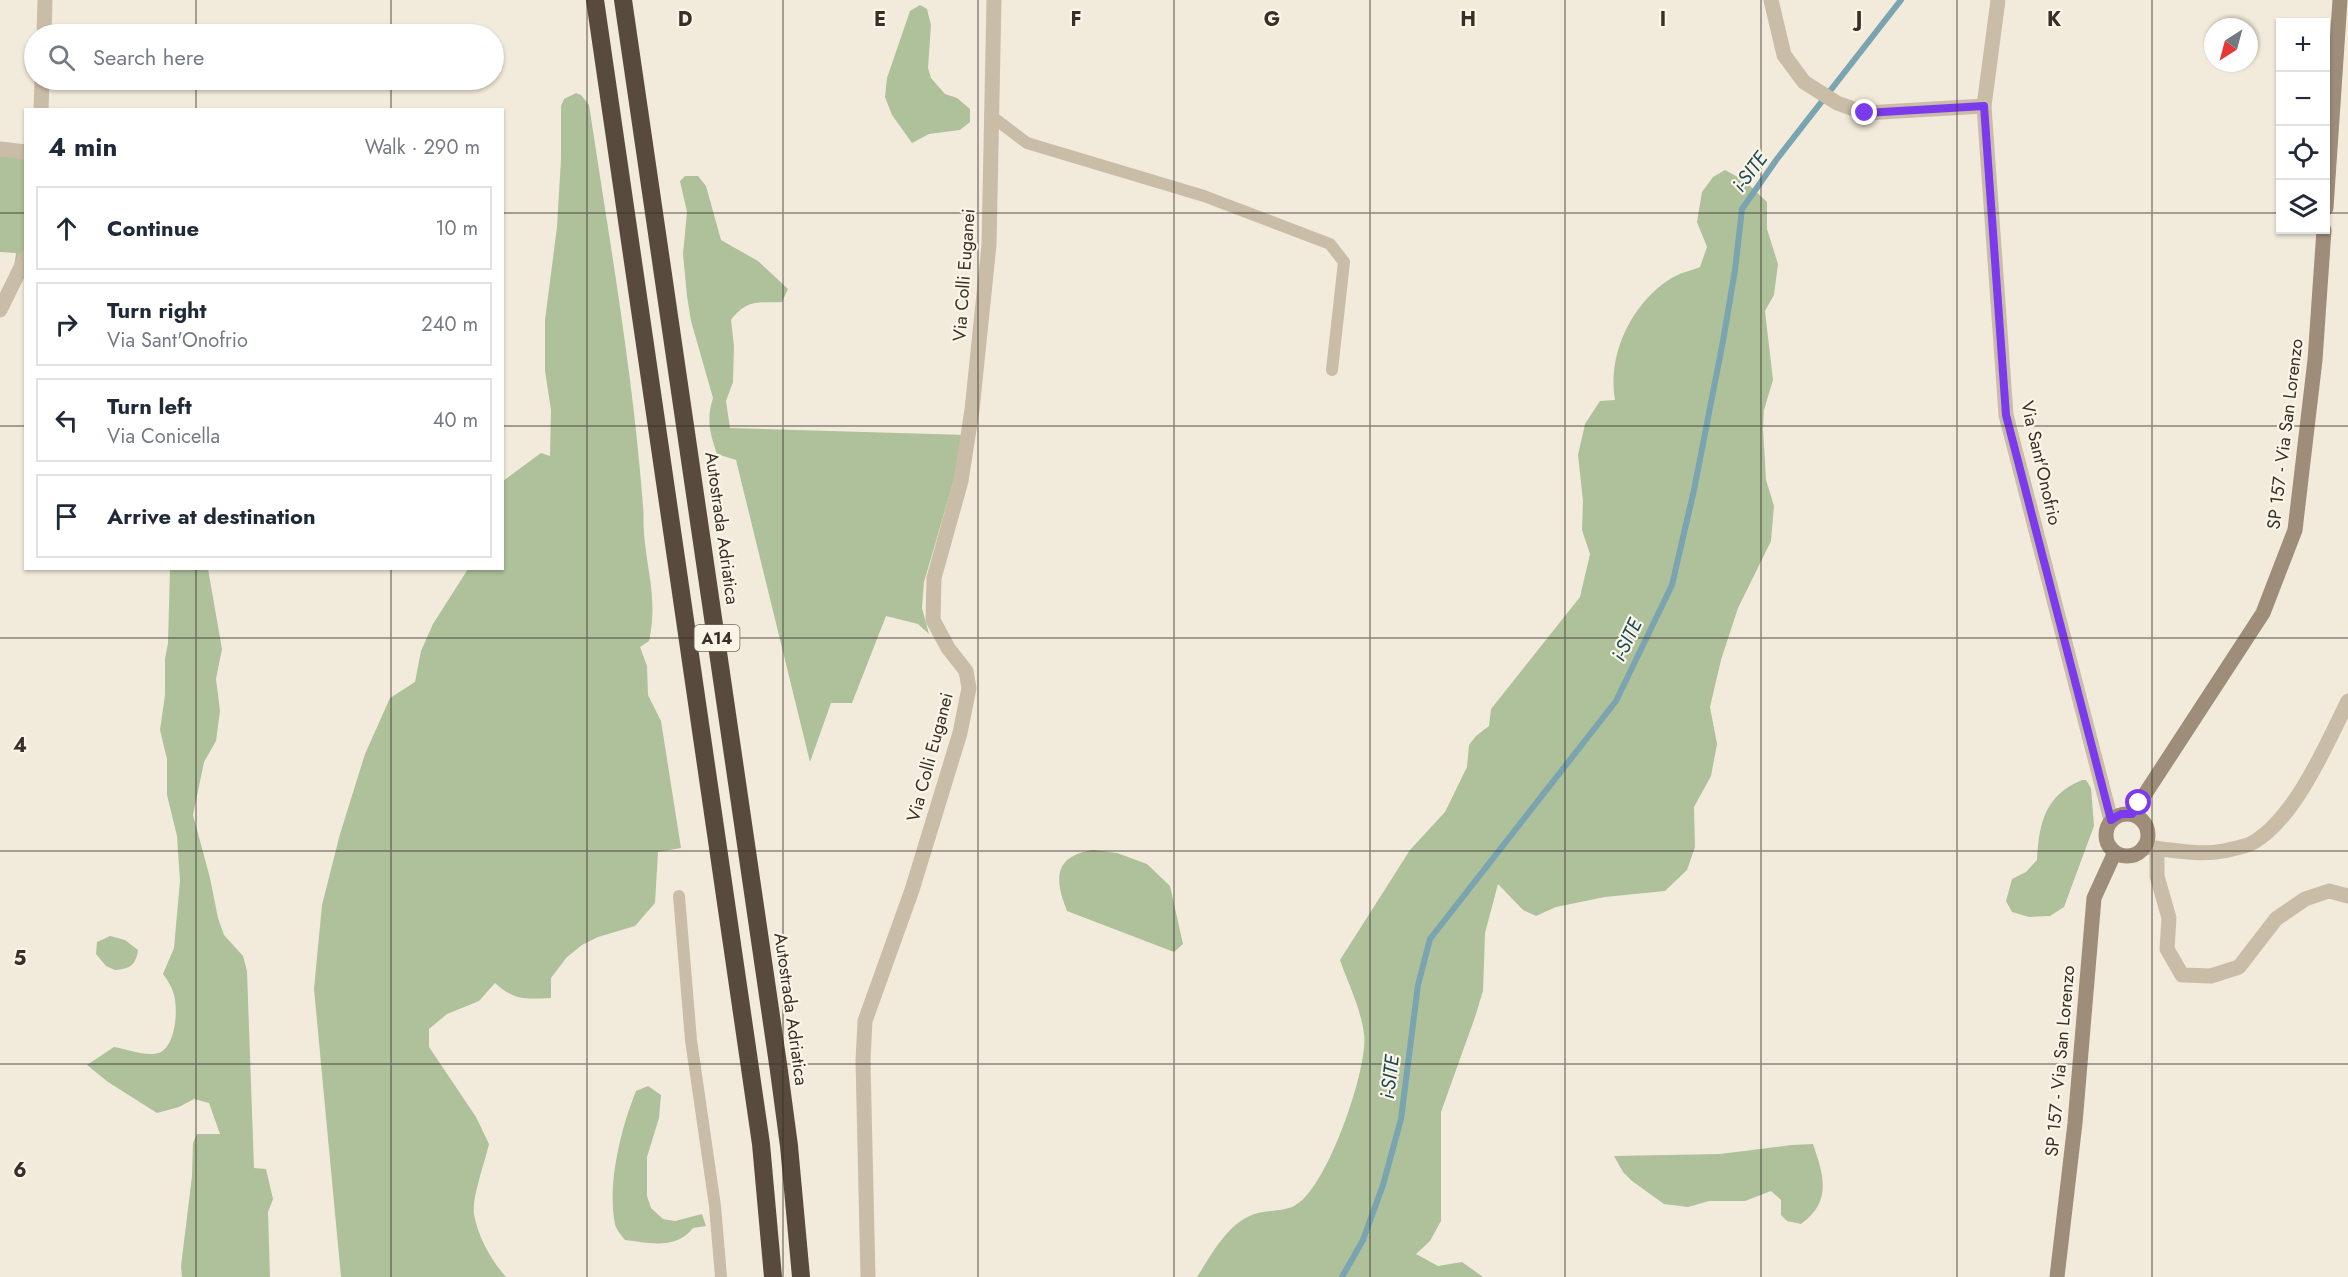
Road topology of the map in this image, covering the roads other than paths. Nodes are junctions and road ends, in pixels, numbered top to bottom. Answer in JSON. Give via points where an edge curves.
{"nodes":[{"id":1,"x":45,"y":0,"type":"edge"},
{"id":2,"x":596,"y":0,"type":"edge"},
{"id":3,"x":623,"y":0,"type":"edge"},
{"id":4,"x":994,"y":0,"type":"edge"},
{"id":5,"x":1771,"y":0,"type":"edge"},
{"id":6,"x":1998,"y":0,"type":"edge"},
{"id":7,"x":2340,"y":0,"type":"edge"},
{"id":8,"x":44,"y":24,"type":"edge"},
{"id":9,"x":42,"y":90,"type":"edge"},
{"id":10,"x":1984,"y":106,"type":"junction"},
{"id":11,"x":41,"y":108,"type":"edge"},
{"id":12,"x":990,"y":116,"type":"junction"},
{"id":13,"x":0,"y":149,"type":"edge"},
{"id":14,"x":24,"y":152,"type":"edge"},
{"id":15,"x":2327,"y":180,"type":"edge"},
{"id":16,"x":2324,"y":234,"type":"edge"},
{"id":17,"x":24,"y":261,"type":"edge"},
{"id":18,"x":0,"y":310,"type":"edge"},
{"id":19,"x":1332,"y":370,"type":"dead end"},
{"id":20,"x":2348,"y":701,"type":"edge"},
{"id":21,"x":2132,"y":814,"type":"junction"},
{"id":22,"x":2111,"y":820,"type":"junction"},
{"id":23,"x":2151,"y":847,"type":"junction"},
{"id":24,"x":2115,"y":852,"type":"junction"},
{"id":25,"x":679,"y":896,"type":"dead end"},
{"id":26,"x":2348,"y":896,"type":"edge"},
{"id":27,"x":721,"y":1277,"type":"edge"},
{"id":28,"x":773,"y":1277,"type":"edge"},
{"id":29,"x":801,"y":1277,"type":"edge"},
{"id":30,"x":868,"y":1277,"type":"edge"},
{"id":31,"x":2057,"y":1277,"type":"edge"}],
"edges":[{"from":1,"to":8,"type":"street"},
{"from":2,"to":28,"type":"highway","number":"A14","via":[[760,1133]]},
{"from":3,"to":29,"type":"highway","name":"Autostrada Adriatica","number":"A14","via":[[778,1059]]},
{"from":4,"to":12,"type":"street","name":"Via Colli Euganei"},
{"from":5,"to":10,"type":"street","via":[[1784,55],[1804,82],[1837,103],[1865,113]]},
{"from":6,"to":10,"type":"street","name":"Via Sant'Onofrio"},
{"from":7,"to":15,"type":"main road"},
{"from":9,"to":11,"type":"street"},
{"from":10,"to":22,"type":"street","name":"Via Sant'Onofrio","via":[[2006,415]]},
{"from":12,"to":19,"type":"lane","via":[[1028,143],[1204,196],[1330,244],[1344,262]]},
{"from":12,"to":30,"type":"street","name":"Via Colli Euganei","via":[[989,245],[972,410],[961,481],[934,578],[933,620],[966,671],[969,688],[960,733],[912,890],[865,1021],[862,1061]]},
{"from":13,"to":14,"type":"street"},
{"from":16,"to":21,"type":"main road","name":"SP 157 - Via San Lorenzo","via":[[2315,360],[2295,531],[2263,613]]},
{"from":17,"to":18,"type":"street"},
{"from":20,"to":23,"type":"street","via":[[2282,819],[2253,843],[2221,852]]},
{"from":21,"to":22,"type":"main road","via":[[2121,814]]},
{"from":21,"to":23,"type":"main road","via":[[2146,828]]},
{"from":22,"to":24,"type":"main road","via":[[2106,840]]},
{"from":23,"to":24,"type":"main road","via":[[2127,856]]},
{"from":23,"to":26,"type":"street","via":[[2169,918],[2167,949],[2182,975],[2211,976],[2239,967],[2276,919],[2305,899],[2329,891]]},
{"from":24,"to":31,"type":"main road","name":"SP 157 - Via San Lorenzo","via":[[2094,898]]},
{"from":25,"to":27,"type":"lane","via":[[691,1040]]}]}
